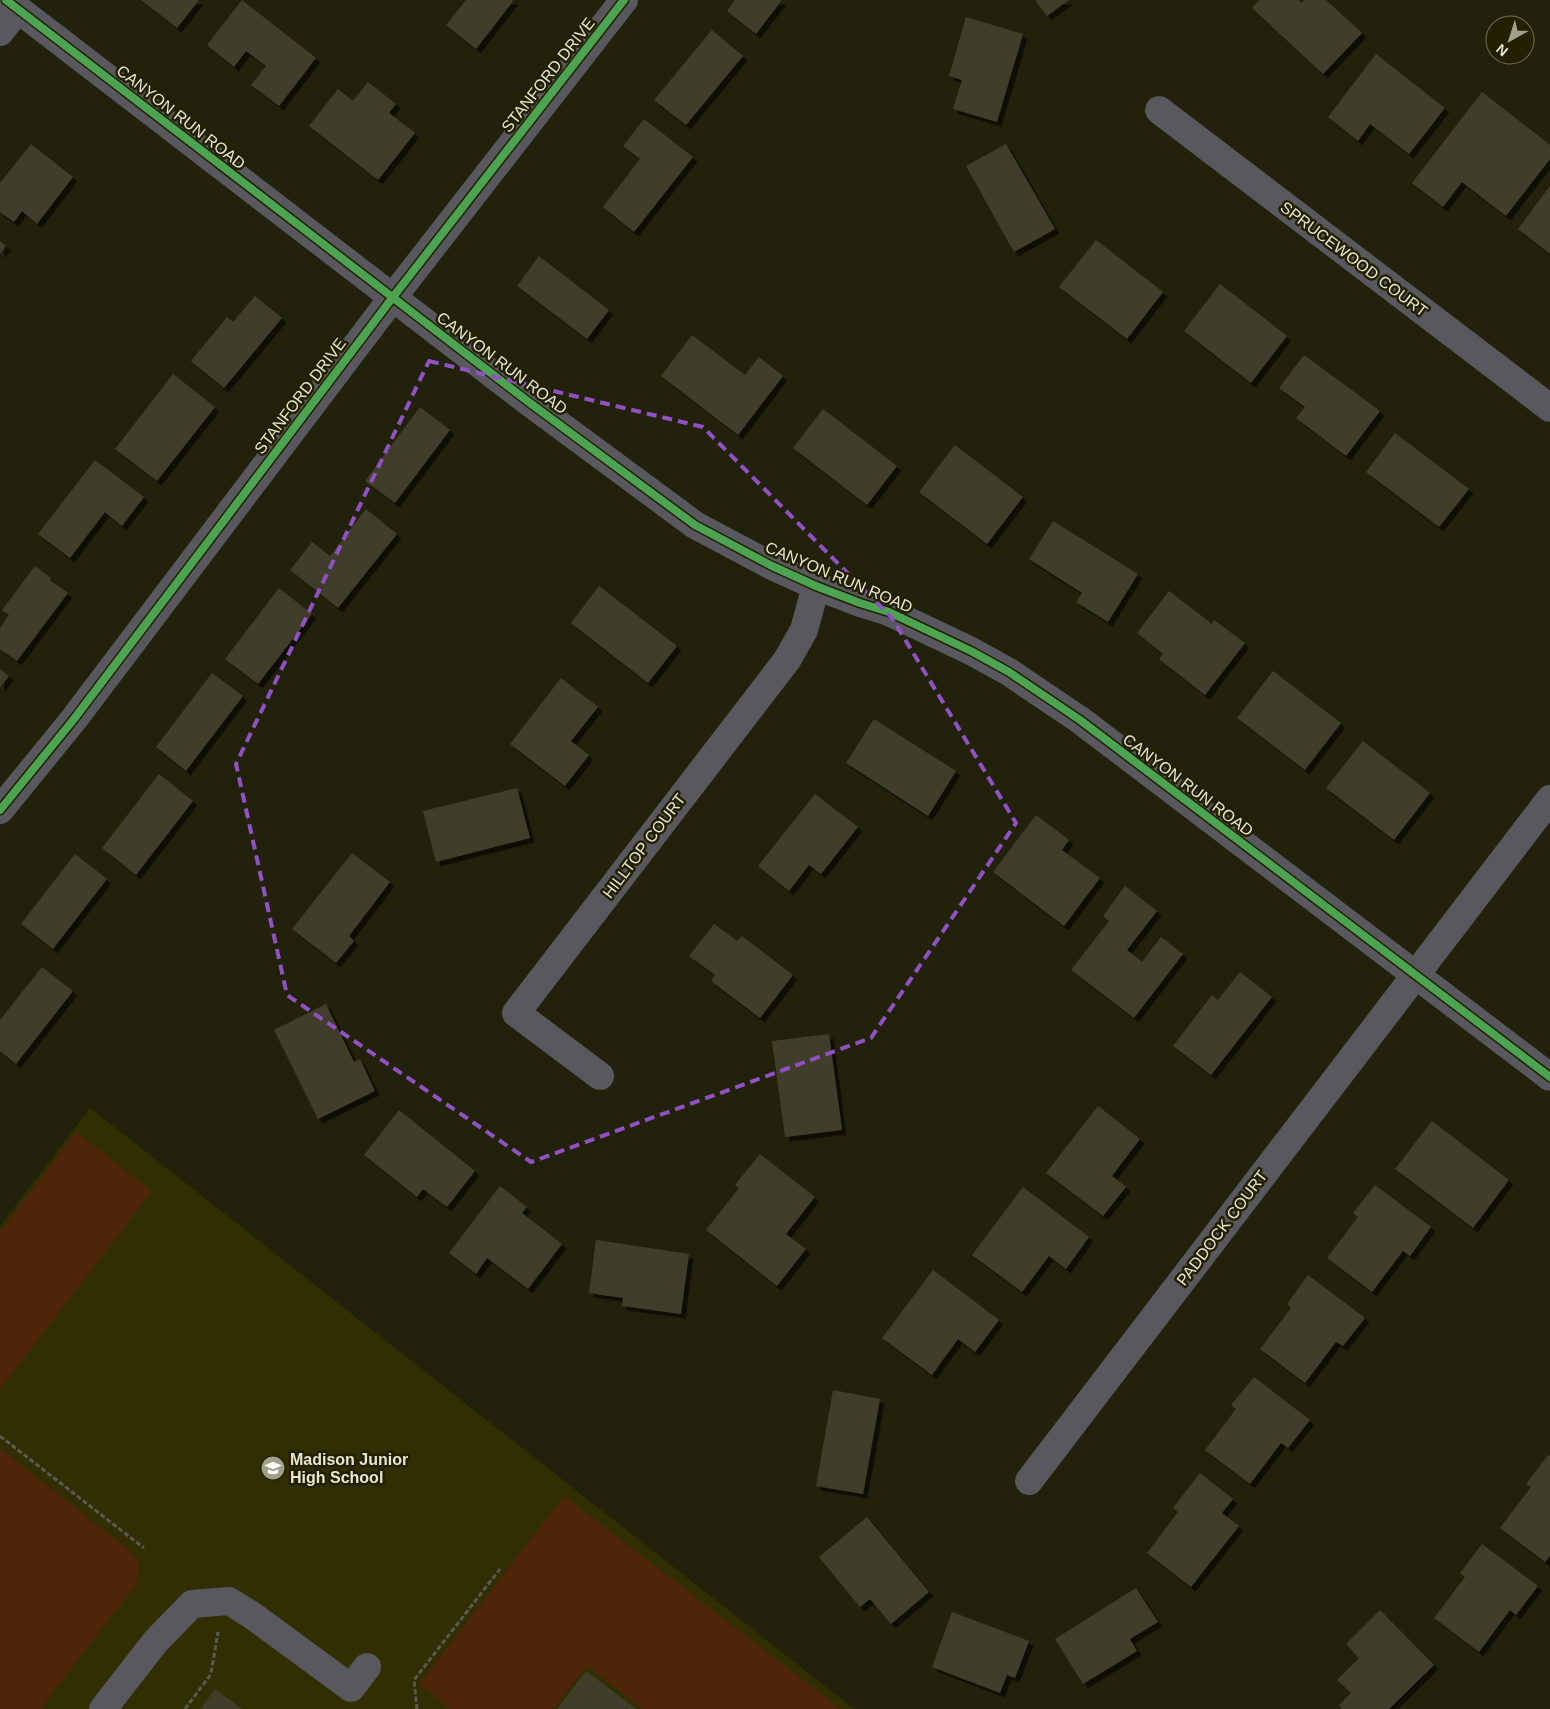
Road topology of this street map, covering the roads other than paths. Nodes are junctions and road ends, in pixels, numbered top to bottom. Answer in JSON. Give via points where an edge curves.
{"nodes":[{"id":1,"x":624,"y":0,"type":"edge"},
{"id":2,"x":12,"y":4,"type":"edge"},
{"id":3,"x":0,"y":32,"type":"edge"},
{"id":4,"x":1159,"y":110,"type":"dead end"},
{"id":5,"x":393,"y":297,"type":"junction"},
{"id":6,"x":1550,"y":408,"type":"edge"},
{"id":7,"x":816,"y":586,"type":"junction"},
{"id":8,"x":1550,"y":799,"type":"edge"},
{"id":9,"x":0,"y":810,"type":"edge"},
{"id":10,"x":1415,"y":975,"type":"junction"},
{"id":11,"x":600,"y":1076,"type":"dead end"},
{"id":12,"x":1550,"y":1078,"type":"edge"},
{"id":13,"x":1029,"y":1481,"type":"dead end"},
{"id":14,"x":367,"y":1668,"type":"dead end"},
{"id":15,"x":103,"y":1709,"type":"edge"}],
"edges":[{"from":1,"to":5,"type":"street","name":"STANFORD DRIVE"},
{"from":2,"to":3,"type":"street"},
{"from":2,"to":5,"type":"street","name":"CANYON RUN ROAD"},
{"from":4,"to":6,"type":"street","name":"SPRUCEWOOD COURT"},
{"from":5,"to":7,"type":"street","name":"CANYON RUN ROAD","via":[[695,524]]},
{"from":5,"to":9,"type":"street","name":"STANFORD DRIVE","via":[[74,719]]},
{"from":7,"to":10,"type":"street","name":"CANYON RUN ROAD","via":[[889,612],[971,650],[1009,672],[1080,720]]},
{"from":7,"to":11,"type":"street","name":"HILLTOP COURT","via":[[804,630],[787,660],[516,1013]]},
{"from":8,"to":10,"type":"street"},
{"from":10,"to":12,"type":"street","name":"CANYON RUN ROAD"},
{"from":10,"to":13,"type":"street","name":"PADDOCK COURT"},
{"from":14,"to":15,"type":"street","via":[[351,1688],[229,1600],[192,1604],[156,1641]]}]}
